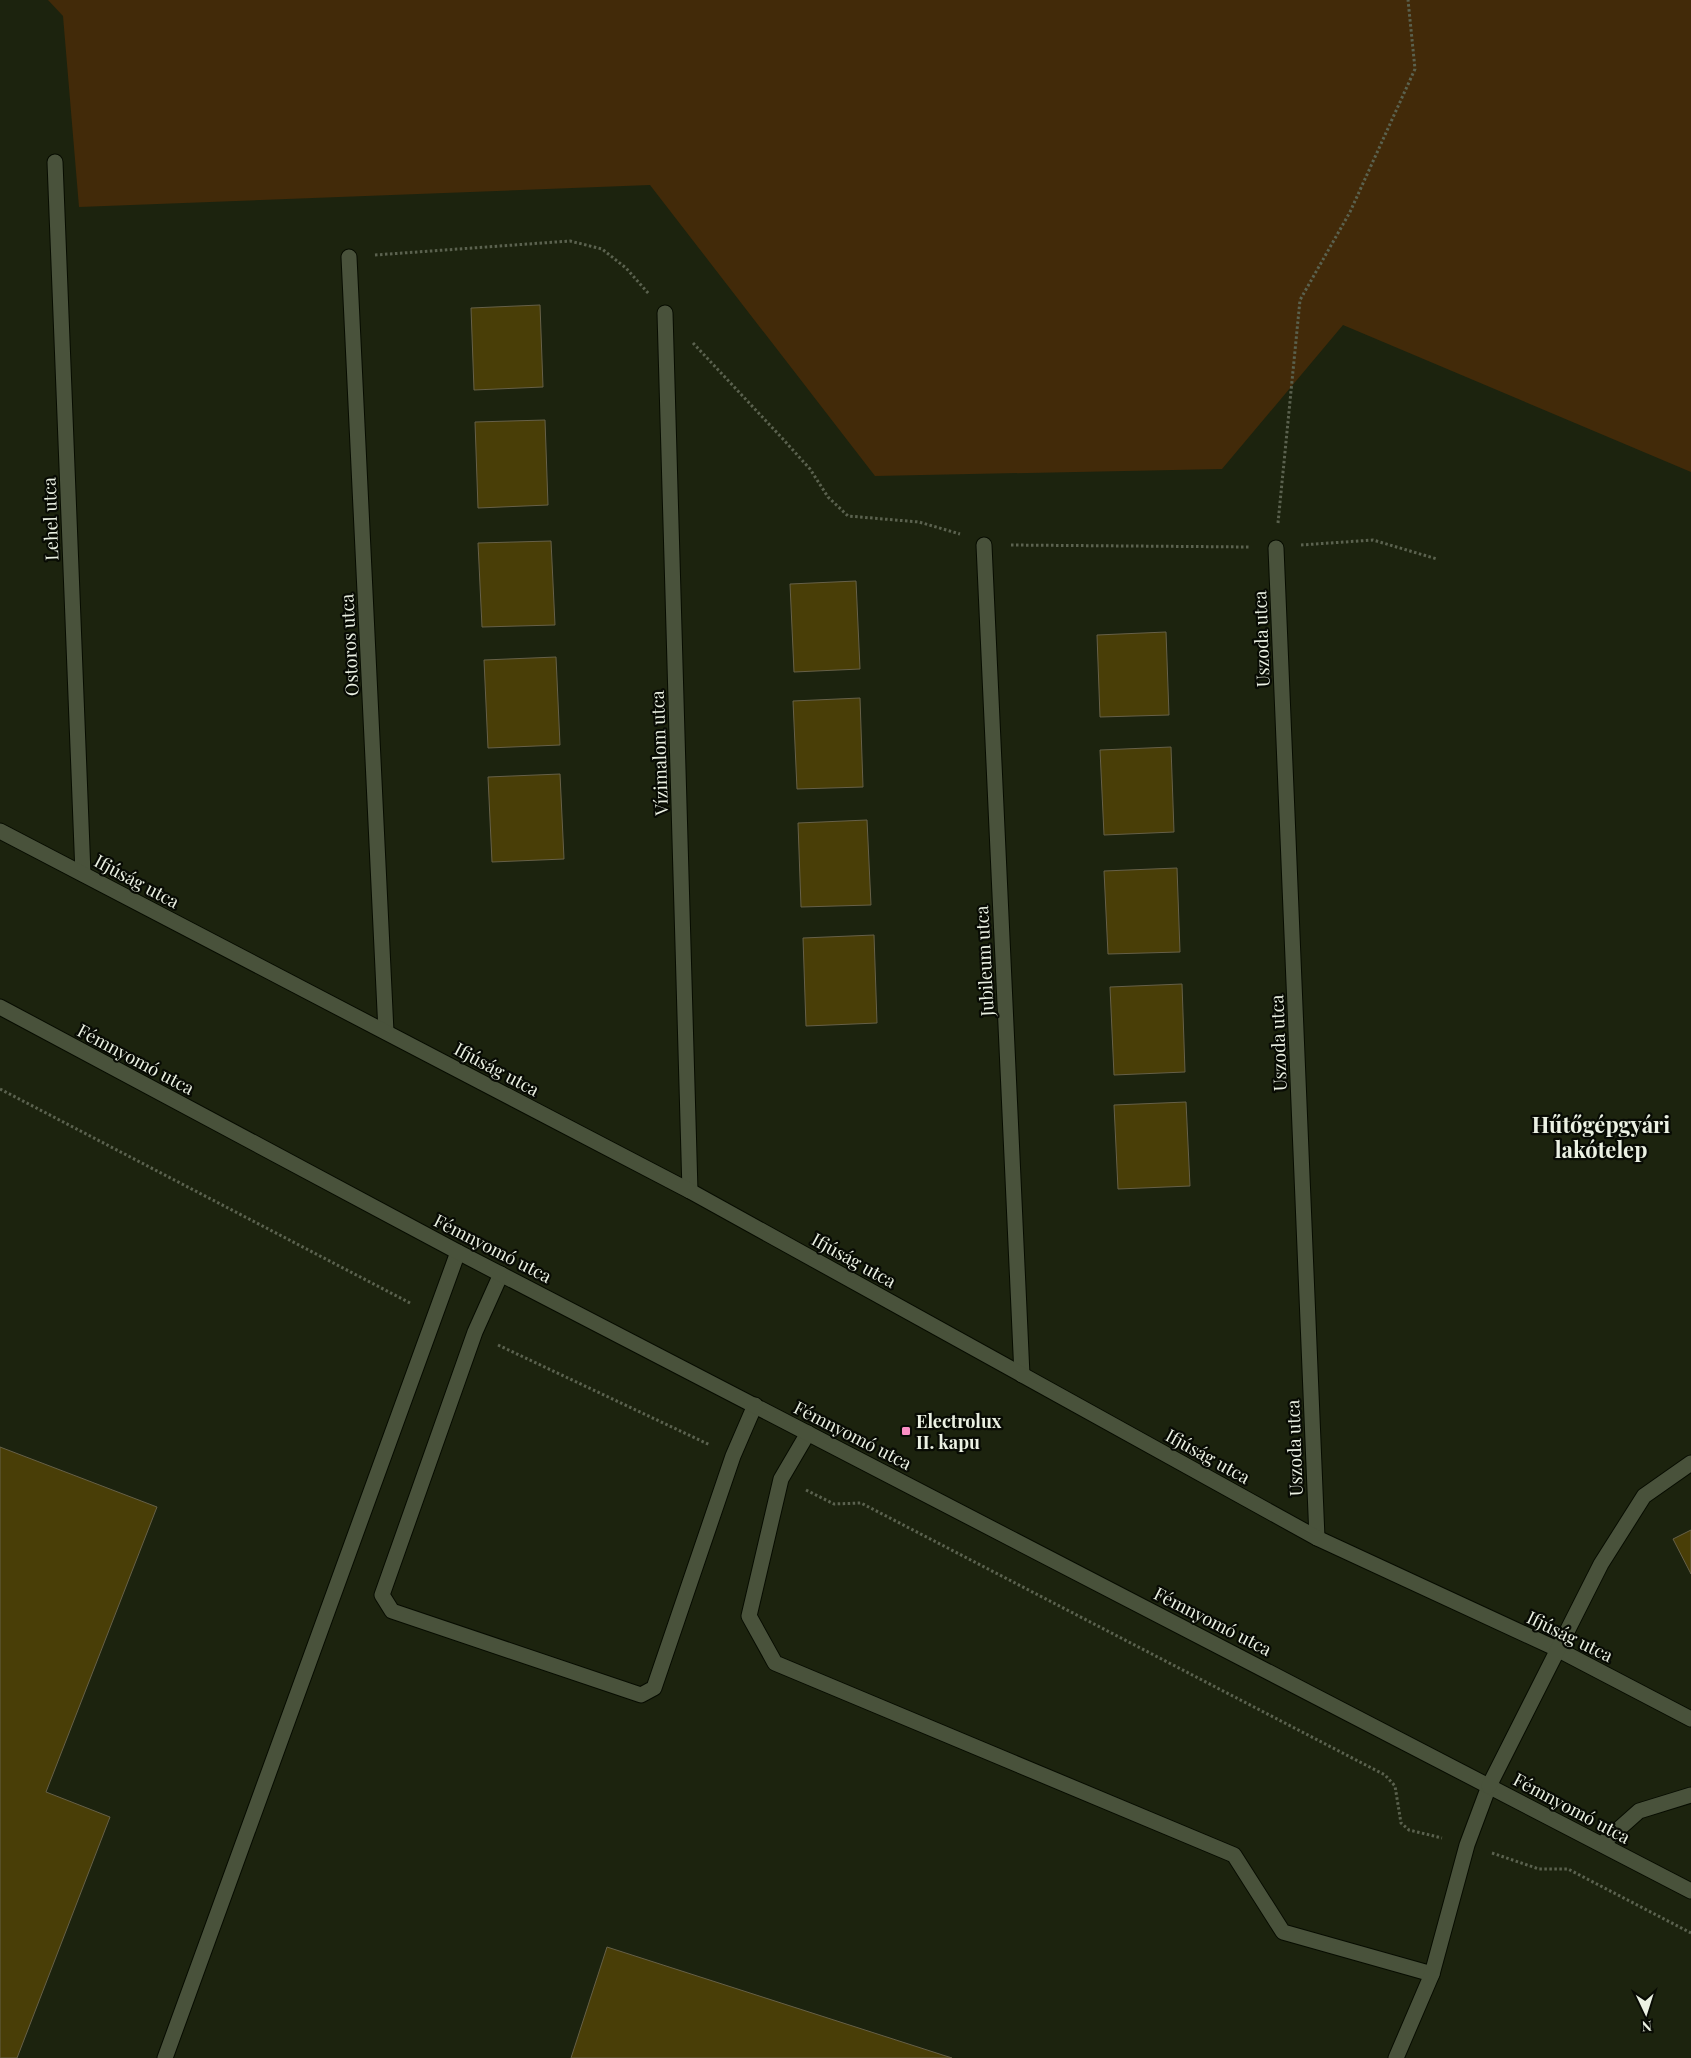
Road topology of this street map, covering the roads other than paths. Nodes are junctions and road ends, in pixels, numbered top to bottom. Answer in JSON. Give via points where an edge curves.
{"nodes":[{"id":1,"x":55,"y":162,"type":"dead end"},
{"id":2,"x":350,"y":257,"type":"road end"},
{"id":3,"x":666,"y":313,"type":"road end"},
{"id":4,"x":984,"y":545,"type":"road end"},
{"id":5,"x":1276,"y":548,"type":"road end"},
{"id":6,"x":0,"y":831,"type":"edge"},
{"id":7,"x":84,"y":874,"type":"junction"},
{"id":8,"x":0,"y":1007,"type":"edge"},
{"id":9,"x":386,"y":1032,"type":"junction"},
{"id":10,"x":690,"y":1191,"type":"junction"},
{"id":11,"x":458,"y":1252,"type":"junction"},
{"id":12,"x":501,"y":1274,"type":"junction"},
{"id":13,"x":1022,"y":1375,"type":"junction"},
{"id":14,"x":755,"y":1406,"type":"junction"},
{"id":15,"x":808,"y":1433,"type":"junction"},
{"id":16,"x":1691,"y":1463,"type":"edge"},
{"id":17,"x":1317,"y":1538,"type":"junction"},
{"id":18,"x":1557,"y":1649,"type":"junction"},
{"id":19,"x":1691,"y":1719,"type":"edge"},
{"id":20,"x":1489,"y":1786,"type":"junction"},
{"id":21,"x":1691,"y":1795,"type":"edge"},
{"id":22,"x":1602,"y":1844,"type":"junction"},
{"id":23,"x":1691,"y":1891,"type":"edge"},
{"id":24,"x":1432,"y":1974,"type":"junction"},
{"id":25,"x":165,"y":2058,"type":"edge"},
{"id":26,"x":1396,"y":2058,"type":"edge"}],
"edges":[{"from":1,"to":7,"type":"street","name":"Lehel utca"},
{"from":2,"to":9,"type":"street","name":"Ostoros utca"},
{"from":3,"to":10,"type":"street","name":"Vízimalom utca"},
{"from":4,"to":13,"type":"street","name":"Jubileum utca"},
{"from":5,"to":17,"type":"street","name":"Uszoda utca"},
{"from":6,"to":7,"type":"street","name":"Ifjúság utca"},
{"from":7,"to":9,"type":"street","name":"Ifjúság utca"},
{"from":8,"to":11,"type":"street","name":"Fémnyomó utca"},
{"from":9,"to":10,"type":"street","name":"Ifjúság utca"},
{"from":10,"to":13,"type":"street","name":"Ifjúság utca"},
{"from":11,"to":12,"type":"street","name":"Fémnyomó utca"},
{"from":11,"to":25,"type":"street"},
{"from":12,"to":14,"type":"street","name":"Fémnyomó utca"},
{"from":12,"to":14,"type":"street","via":[[475,1332],[382,1594],[392,1611],[641,1695],[654,1688],[734,1456]]},
{"from":13,"to":17,"type":"street","name":"Ifjúság utca"},
{"from":14,"to":15,"type":"street","name":"Fémnyomó utca"},
{"from":15,"to":20,"type":"street","name":"Fémnyomó utca"},
{"from":15,"to":24,"type":"street","via":[[781,1479],[749,1616],[776,1663],[1234,1855],[1283,1932]]},
{"from":16,"to":18,"type":"street","via":[[1644,1496],[1601,1564]]},
{"from":17,"to":18,"type":"street","name":"Ifjúság utca"},
{"from":18,"to":19,"type":"street","name":"Ifjúság utca"},
{"from":18,"to":20,"type":"street"},
{"from":20,"to":22,"type":"street","name":"Fémnyomó utca"},
{"from":20,"to":24,"type":"street","via":[[1466,1845]]},
{"from":21,"to":22,"type":"street","via":[[1639,1811]]},
{"from":22,"to":23,"type":"street","name":"Fémnyomó utca"},
{"from":24,"to":26,"type":"street"}]}
